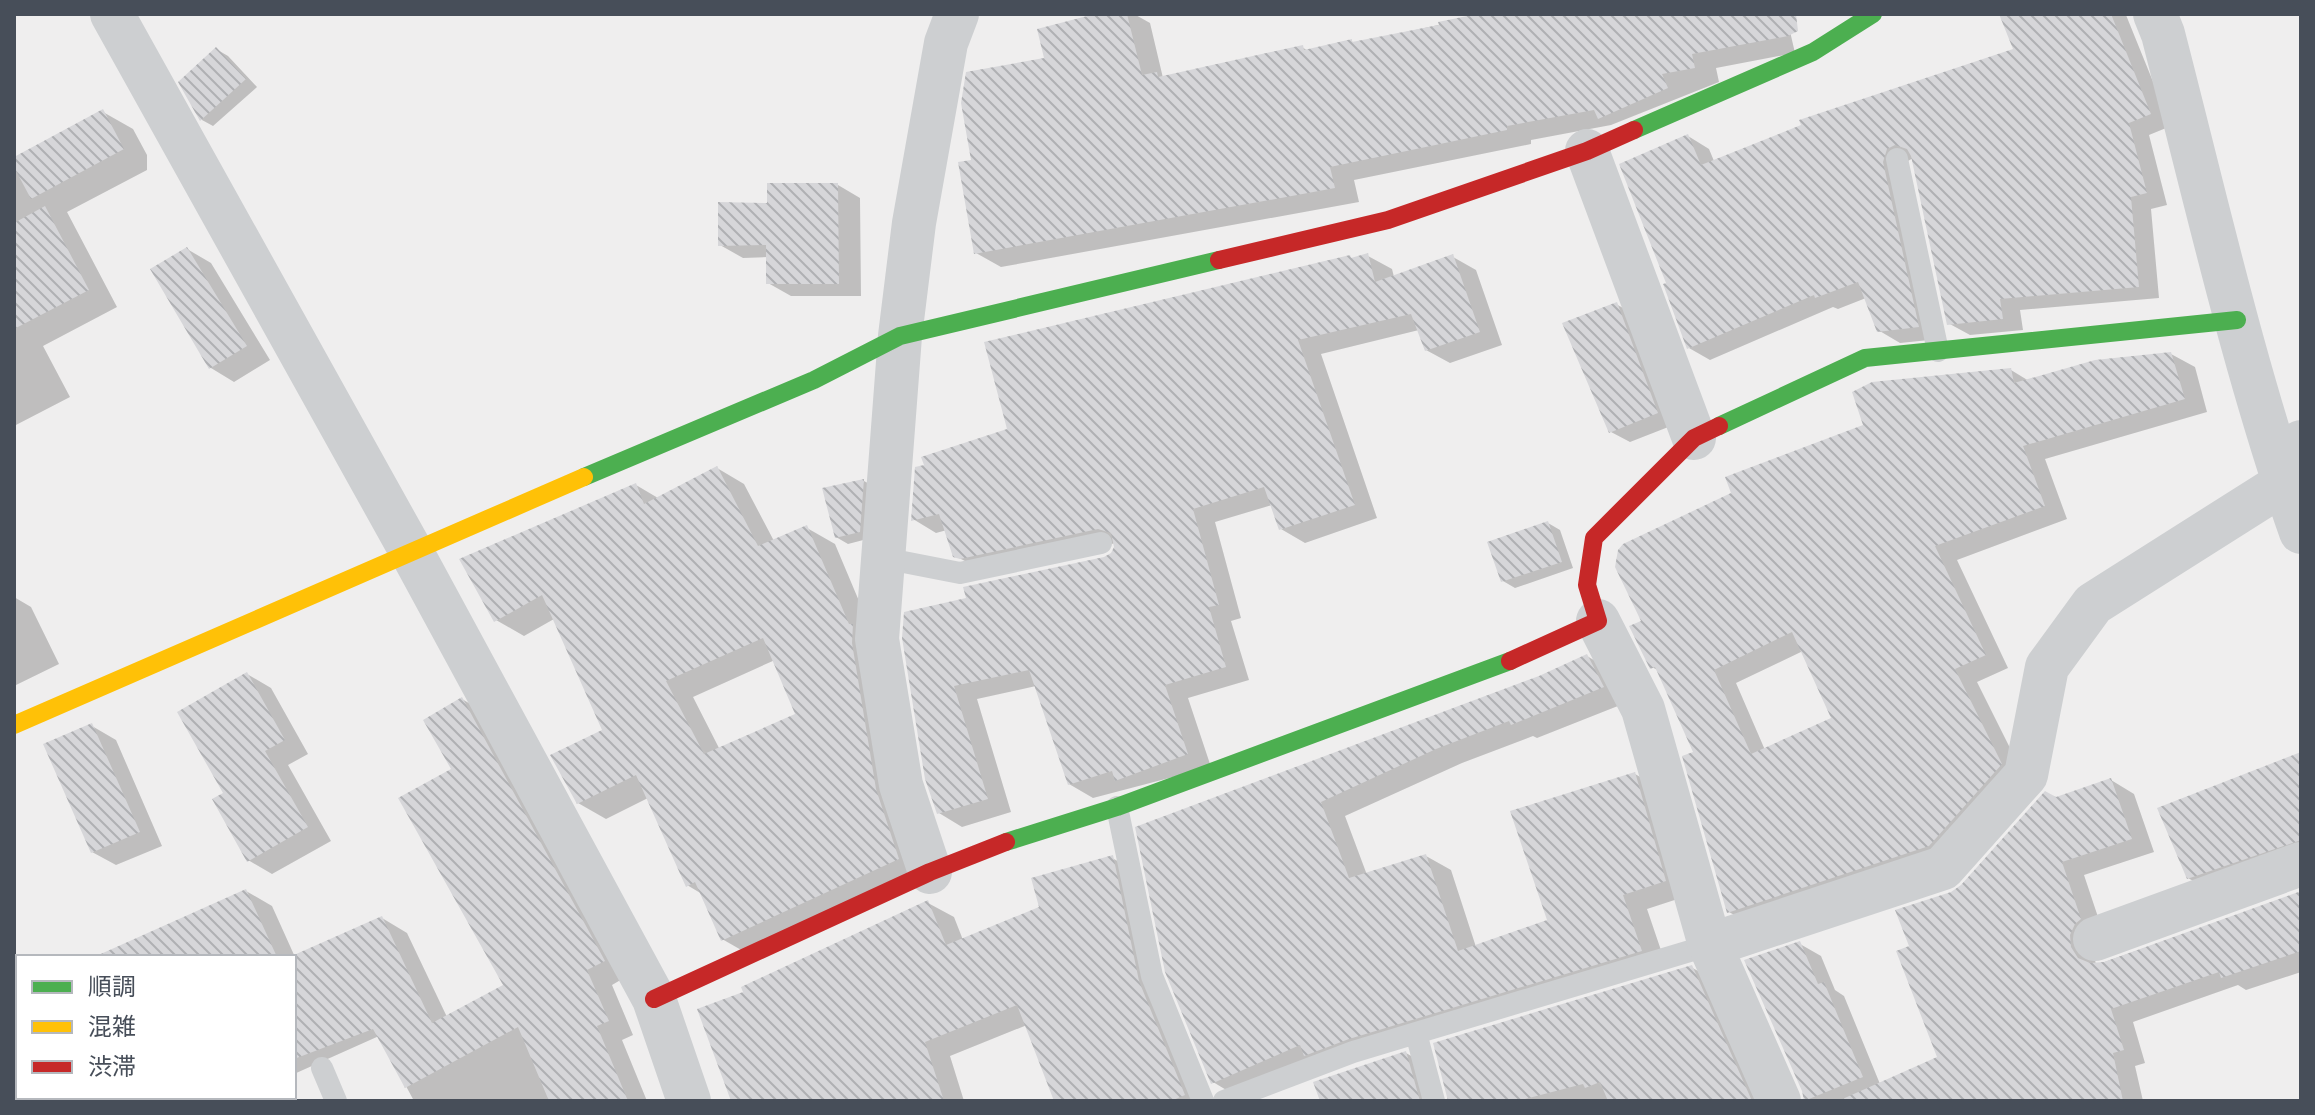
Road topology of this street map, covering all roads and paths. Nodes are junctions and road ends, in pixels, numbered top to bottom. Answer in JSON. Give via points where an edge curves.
{"nodes":[{"id":1,"x":112,"y":14,"type":"edge"},
{"id":2,"x":957,"y":14,"type":"edge"},
{"id":3,"x":1873,"y":14,"type":"edge"},
{"id":4,"x":2155,"y":14,"type":"edge"},
{"id":5,"x":1587,"y":151,"type":"junction"},
{"id":6,"x":1897,"y":159,"type":"dead end"},
{"id":7,"x":2237,"y":320,"type":"junction"},
{"id":8,"x":900,"y":336,"type":"junction"},
{"id":9,"x":1938,"y":351,"type":"junction"},
{"id":10,"x":1694,"y":438,"type":"junction"},
{"id":11,"x":2301,"y":442,"type":"edge"},
{"id":12,"x":2284,"y":483,"type":"junction"},
{"id":13,"x":2301,"y":532,"type":"edge"},
{"id":14,"x":1101,"y":543,"type":"dead end"},
{"id":15,"x":411,"y":551,"type":"junction"},
{"id":16,"x":883,"y":558,"type":"junction"},
{"id":17,"x":1598,"y":621,"type":"junction"},
{"id":18,"x":14,"y":725,"type":"edge"},
{"id":19,"x":1117,"y":807,"type":"junction"},
{"id":20,"x":2301,"y":864,"type":"edge"},
{"id":21,"x":930,"y":872,"type":"junction"},
{"id":22,"x":2095,"y":939,"type":"dead end"},
{"id":23,"x":1710,"y":945,"type":"junction"},
{"id":24,"x":654,"y":999,"type":"junction"},
{"id":25,"x":1416,"y":1033,"type":"junction"},
{"id":26,"x":322,"y":1068,"type":"dead end"},
{"id":27,"x":336,"y":1101,"type":"edge"},
{"id":28,"x":689,"y":1101,"type":"edge"},
{"id":29,"x":1203,"y":1101,"type":"edge"},
{"id":30,"x":1224,"y":1101,"type":"edge"},
{"id":31,"x":1434,"y":1101,"type":"edge"},
{"id":32,"x":1779,"y":1101,"type":"edge"}],
"edges":[{"from":1,"to":15,"type":"street"},
{"from":2,"to":8,"type":"street","via":[[946,43],[919,193]]},
{"from":3,"to":5,"type":"street","via":[[1813,52]]},
{"from":4,"to":7,"type":"street"},
{"from":5,"to":8,"type":"street","via":[[1388,220]]},
{"from":5,"to":10,"type":"street"},
{"from":6,"to":9,"type":"lane"},
{"from":7,"to":9,"type":"street"},
{"from":7,"to":12,"type":"street"},
{"from":8,"to":15,"type":"street","via":[[814,380]]},
{"from":8,"to":16,"type":"street"},
{"from":9,"to":10,"type":"street","via":[[1865,358]]},
{"from":10,"to":17,"type":"street","via":[[1594,538],[1587,585]]},
{"from":11,"to":12,"type":"street"},
{"from":12,"to":13,"type":"street"},
{"from":12,"to":23,"type":"street","via":[[2093,604],[2047,667],[2026,775],[1943,868]]},
{"from":14,"to":16,"type":"lane","via":[[960,573]]},
{"from":15,"to":18,"type":"street"},
{"from":15,"to":24,"type":"street"},
{"from":16,"to":21,"type":"street","via":[[877,639],[901,785]]},
{"from":17,"to":19,"type":"street","via":[[1530,653]]},
{"from":17,"to":23,"type":"street","via":[[1643,709]]},
{"from":19,"to":21,"type":"street","via":[[1025,834]]},
{"from":19,"to":29,"type":"lane","via":[[1152,976]]},
{"from":20,"to":22,"type":"street"},
{"from":21,"to":24,"type":"street"},
{"from":23,"to":25,"type":"lane"},
{"from":23,"to":32,"type":"street"},
{"from":24,"to":28,"type":"street"},
{"from":25,"to":30,"type":"lane"},
{"from":25,"to":31,"type":"lane"},
{"from":26,"to":27,"type":"lane"}]}
